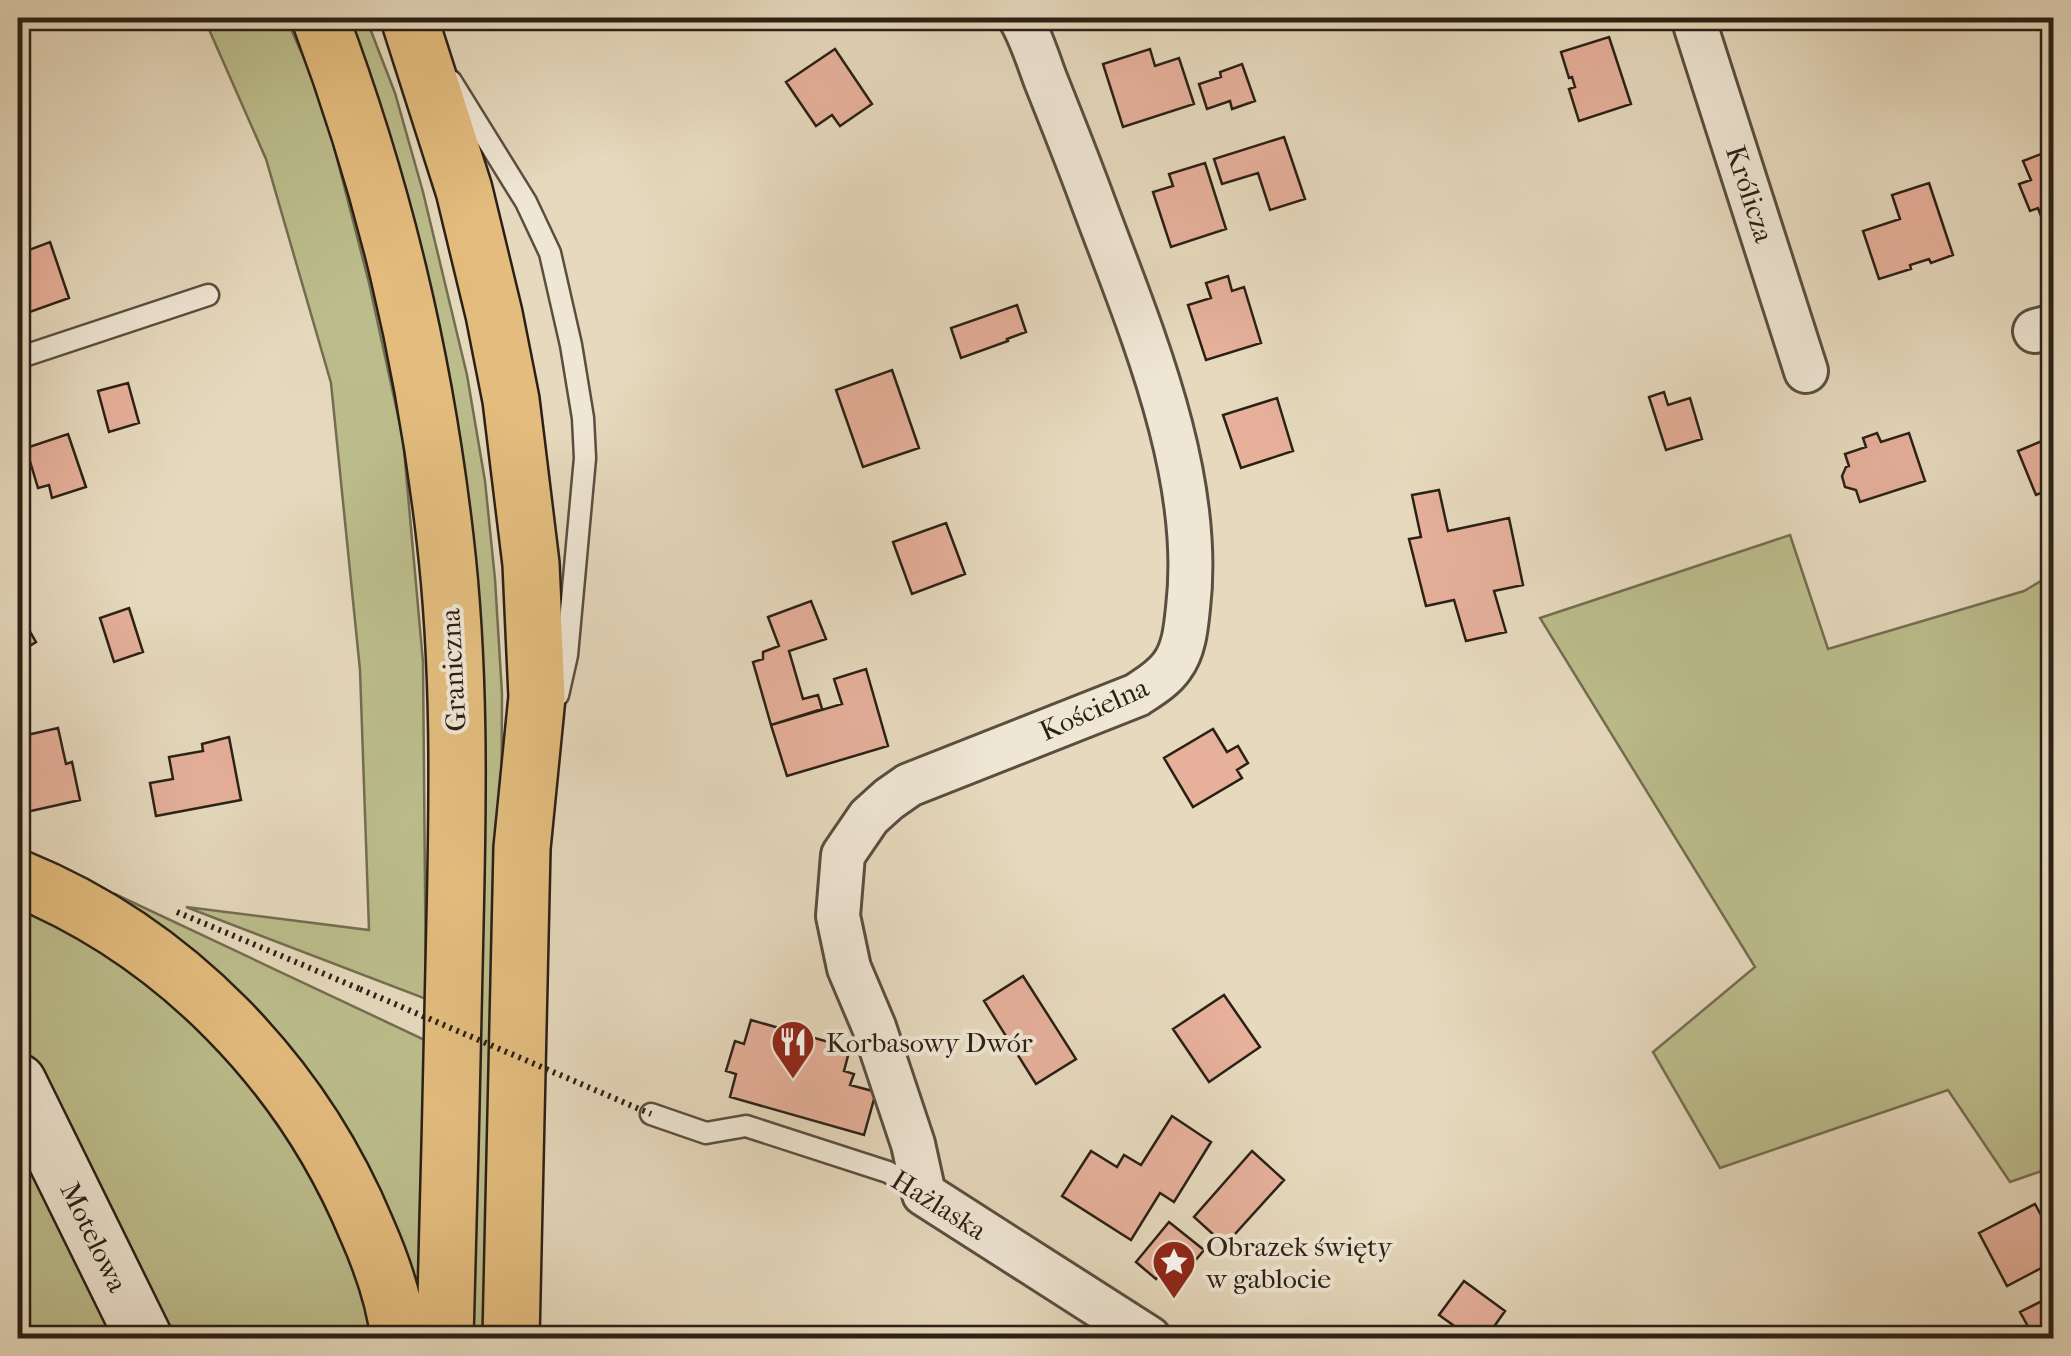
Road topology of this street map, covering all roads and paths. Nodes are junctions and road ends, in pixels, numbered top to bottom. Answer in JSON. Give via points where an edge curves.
{"nodes":[{"id":1,"x":320,"y":18,"type":"edge"},
{"id":2,"x":1023,"y":18,"type":"edge"},
{"id":3,"x":1693,"y":18,"type":"edge"},
{"id":4,"x":411,"y":22,"type":"edge"},
{"id":5,"x":208,"y":295,"type":"dead end"},
{"id":6,"x":18,"y":358,"type":"edge"},
{"id":7,"x":1806,"y":371,"type":"dead end"},
{"id":8,"x":19,"y":879,"type":"edge"},
{"id":9,"x":167,"y":908,"type":"dead end"},
{"id":10,"x":18,"y":1082,"type":"edge"},
{"id":11,"x":651,"y":1114,"type":"joint"},
{"id":12,"x":924,"y":1194,"type":"junction"},
{"id":13,"x":515,"y":1225,"type":"junction"},
{"id":14,"x":144,"y":1338,"type":"edge"},
{"id":15,"x":400,"y":1338,"type":"edge"},
{"id":16,"x":445,"y":1338,"type":"edge"},
{"id":17,"x":511,"y":1338,"type":"edge"},
{"id":18,"x":529,"y":1338,"type":"edge"},
{"id":19,"x":1149,"y":1338,"type":"edge"}],
"edges":[{"from":1,"to":16,"type":"highway","name":"Graniczna","via":[[353,105],[396,258],[425,390],[446,540],[457,846]]},
{"from":2,"to":12,"type":"street","name":"Kościelna","via":[[1166,412],[1185,497],[1190,597],[1180,650],[1150,687],[909,786],[869,817],[843,855],[838,916],[849,968],[913,1144]]},
{"from":3,"to":7,"type":"street","name":"Królicza"},
{"from":4,"to":13,"type":"highway","via":[[464,190],[494,314],[531,564],[537,696],[522,848]]},
{"from":5,"to":6,"type":"lane"},
{"from":8,"to":15,"type":"highway","via":[[112,926],[165,965],[217,1008],[278,1074],[351,1191]]},
{"from":9,"to":11,"type":"path","bridge":true},
{"from":10,"to":14,"type":"street","name":"Motelowa"},
{"from":11,"to":12,"type":"lane","name":"Hażlaska","via":[[706,1133],[746,1126],[888,1172]]},
{"from":12,"to":19,"type":"street","name":"Hażlaska"},
{"from":13,"to":17,"type":"highway"},
{"from":13,"to":18,"type":"highway"}]}
